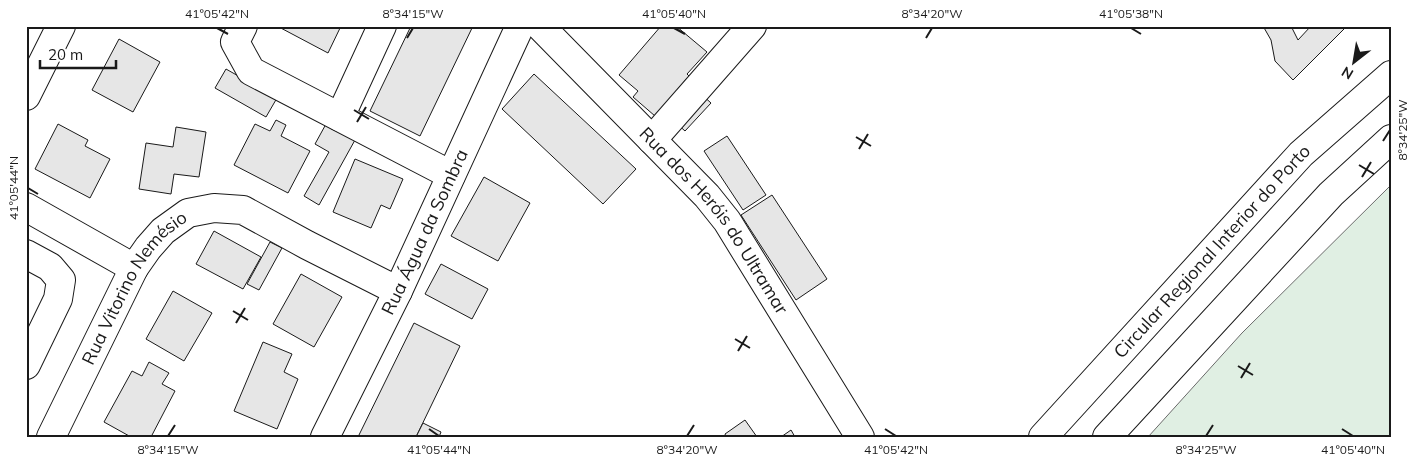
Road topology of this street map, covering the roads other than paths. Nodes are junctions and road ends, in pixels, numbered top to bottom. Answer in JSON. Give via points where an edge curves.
{"nodes":[{"id":1,"x":61,"y":26,"type":"edge"},
{"id":2,"x":242,"y":26,"type":"edge"},
{"id":3,"x":382,"y":26,"type":"edge"},
{"id":4,"x":520,"y":26,"type":"edge"},
{"id":5,"x":540,"y":26,"type":"edge"},
{"id":6,"x":752,"y":26,"type":"edge"},
{"id":7,"x":1391,"y":75,"type":"edge"},
{"id":8,"x":26,"y":96,"type":"edge"},
{"id":9,"x":340,"y":118,"type":"junction"},
{"id":10,"x":1391,"y":139,"type":"edge"},
{"id":11,"x":652,"y":140,"type":"junction"},
{"id":12,"x":451,"y":175,"type":"junction"},
{"id":13,"x":28,"y":212,"type":"edge"},
{"id":14,"x":26,"y":254,"type":"edge"},
{"id":15,"x":134,"y":268,"type":"junction"},
{"id":16,"x":398,"y":290,"type":"junction"},
{"id":17,"x":26,"y":365,"type":"edge"},
{"id":18,"x":51,"y":437,"type":"edge"},
{"id":19,"x":325,"y":437,"type":"edge"},
{"id":20,"x":860,"y":437,"type":"edge"},
{"id":21,"x":1044,"y":437,"type":"edge"},
{"id":22,"x":1107,"y":437,"type":"edge"}],
"edges":[{"from":1,"to":8,"type":"main road"},
{"from":2,"to":9,"type":"main road","via":[[235,42],[251,70]]},
{"from":3,"to":9,"type":"main road"},
{"from":4,"to":12,"type":"main road","name":"Rua Água da Sombra"},
{"from":5,"to":11,"type":"main road","name":"Rua dos Heróis do Ultramar"},
{"from":6,"to":11,"type":"main road"},
{"from":7,"to":21,"type":"main road","name":"Circular Regional Interior do Porto","via":[[1301,154]]},
{"from":9,"to":12,"type":"main road"},
{"from":10,"to":22,"type":"main road","via":[[1330,194]]},
{"from":11,"to":20,"type":"main road","name":"Rua dos Heróis do Ultramar","via":[[727,221]]},
{"from":12,"to":16,"type":"main road","name":"Rua Água da Sombra"},
{"from":13,"to":15,"type":"main road"},
{"from":14,"to":17,"type":"main road","via":[[50,267],[61,280],[58,300]]},
{"from":15,"to":16,"type":"main road","name":"Rua Vitorino Nemésio","via":[[163,231],[188,213],[214,208],[243,210]]},
{"from":15,"to":18,"type":"main road","name":"Rua Vitorino Nemésio"},
{"from":16,"to":19,"type":"main road","name":"Rua Água da Sombra"}]}
